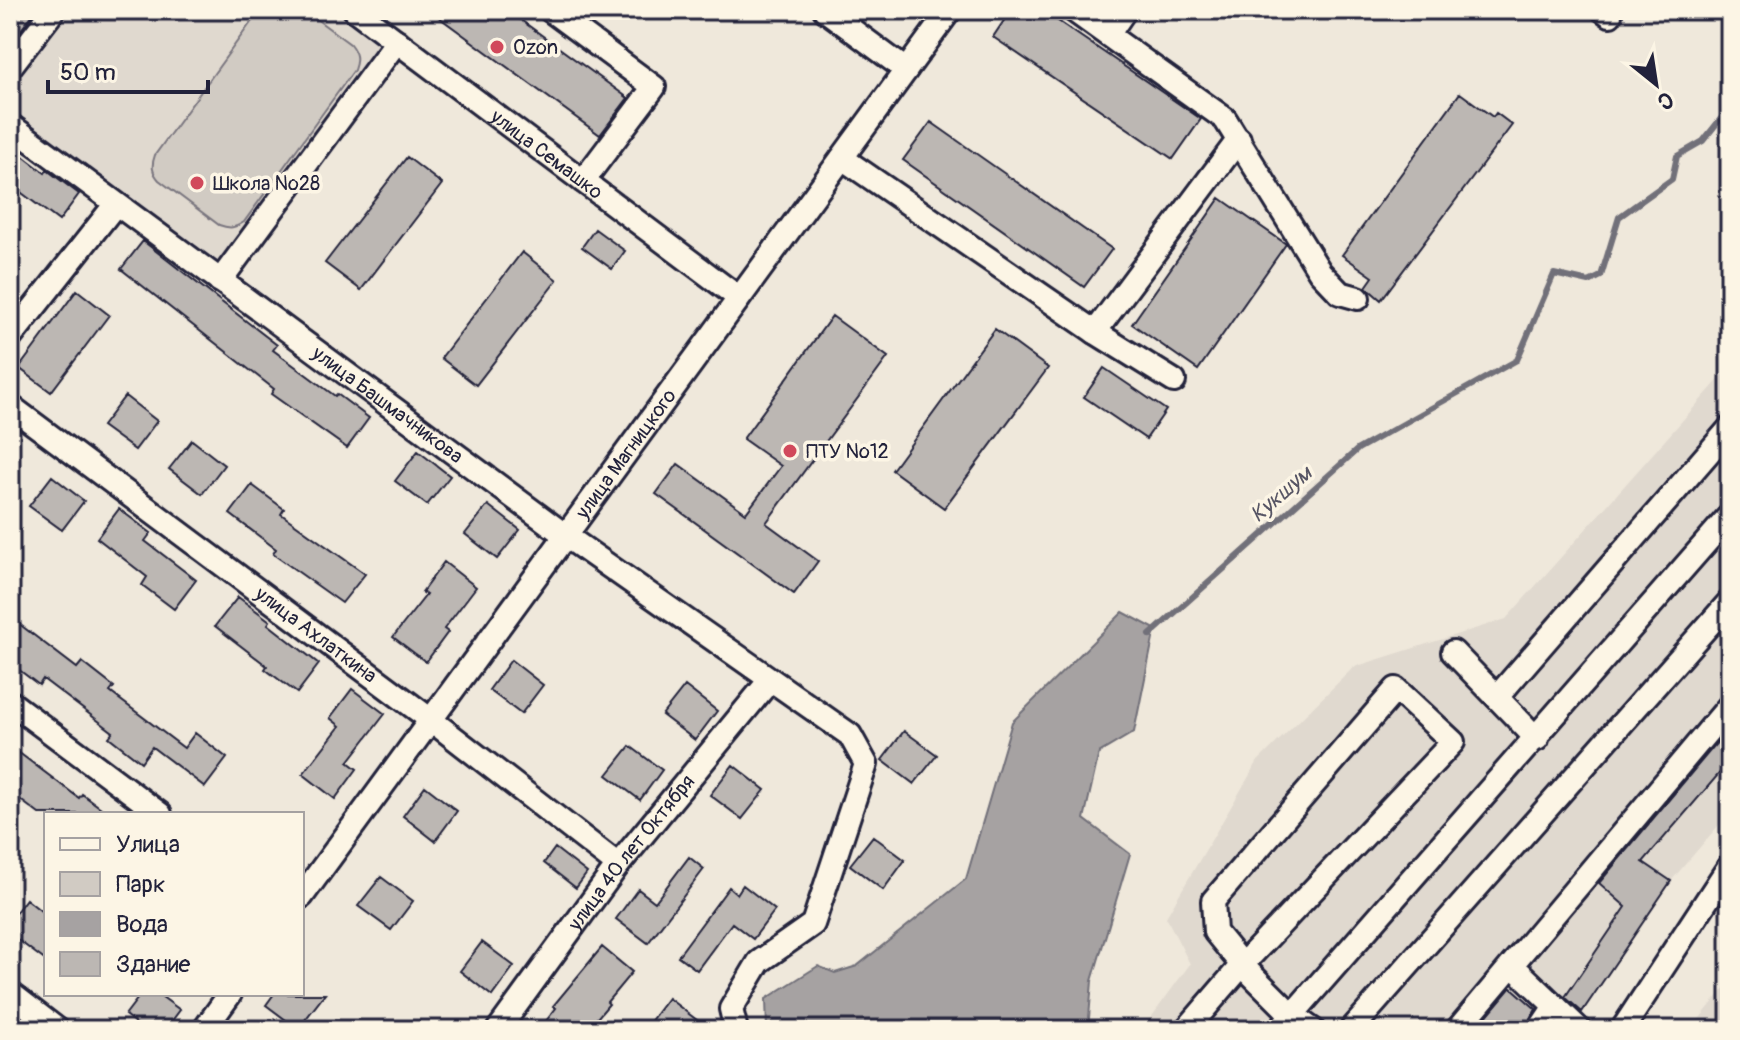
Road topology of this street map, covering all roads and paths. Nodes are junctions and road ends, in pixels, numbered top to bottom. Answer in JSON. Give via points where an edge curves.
{"nodes":[{"id":1,"x":54,"y":10,"type":"edge"},
{"id":2,"x":355,"y":10,"type":"edge"},
{"id":3,"x":550,"y":10,"type":"edge"},
{"id":4,"x":825,"y":10,"type":"edge"},
{"id":5,"x":950,"y":10,"type":"edge"},
{"id":6,"x":1073,"y":10,"type":"edge"},
{"id":7,"x":1125,"y":10,"type":"edge"},
{"id":8,"x":388,"y":27,"type":"edge"},
{"id":9,"x":1108,"y":35,"type":"junction"},
{"id":10,"x":10,"y":67,"type":"edge"},
{"id":11,"x":906,"y":70,"type":"junction"},
{"id":12,"x":10,"y":125,"type":"edge"},
{"id":13,"x":1239,"y":139,"type":"junction"},
{"id":14,"x":842,"y":158,"type":"junction"},
{"id":15,"x":583,"y":181,"type":"junction"},
{"id":16,"x":115,"y":205,"type":"junction"},
{"id":17,"x":220,"y":281,"type":"junction"},
{"id":18,"x":739,"y":298,"type":"junction"},
{"id":19,"x":1358,"y":298,"type":"dead end"},
{"id":20,"x":1095,"y":332,"type":"junction"},
{"id":21,"x":10,"y":338,"type":"edge"},
{"id":22,"x":1174,"y":381,"type":"dead end"},
{"id":23,"x":10,"y":406,"type":"edge"},
{"id":24,"x":1730,"y":428,"type":"edge"},
{"id":25,"x":1730,"y":515,"type":"edge"},
{"id":26,"x":566,"y":536,"type":"junction"},
{"id":27,"x":1730,"y":601,"type":"edge"},
{"id":28,"x":1453,"y":652,"type":"dead end"},
{"id":29,"x":770,"y":680,"type":"junction"},
{"id":30,"x":1497,"y":697,"type":"junction"},
{"id":31,"x":10,"y":702,"type":"edge"},
{"id":32,"x":1730,"y":705,"type":"edge"},
{"id":33,"x":431,"y":720,"type":"junction"},
{"id":34,"x":1537,"y":739,"type":"junction"},
{"id":35,"x":157,"y":812,"type":"edge"},
{"id":36,"x":618,"y":865,"type":"junction"},
{"id":37,"x":1730,"y":865,"type":"edge"},
{"id":38,"x":304,"y":893,"type":"edge"},
{"id":39,"x":1242,"y":965,"type":"junction"},
{"id":40,"x":1512,"y":965,"type":"junction"},
{"id":41,"x":10,"y":993,"type":"edge"},
{"id":42,"x":229,"y":996,"type":"edge"},
{"id":43,"x":1555,"y":1006,"type":"junction"},
{"id":44,"x":1286,"y":1022,"type":"edge"},
{"id":45,"x":58,"y":1030,"type":"edge"},
{"id":46,"x":204,"y":1030,"type":"edge"},
{"id":47,"x":498,"y":1030,"type":"edge"},
{"id":48,"x":736,"y":1030,"type":"edge"},
{"id":49,"x":1186,"y":1030,"type":"edge"},
{"id":50,"x":1313,"y":1030,"type":"edge"},
{"id":51,"x":1351,"y":1030,"type":"edge"},
{"id":52,"x":1457,"y":1030,"type":"edge"},
{"id":53,"x":1539,"y":1030,"type":"edge"},
{"id":54,"x":1580,"y":1030,"type":"edge"},
{"id":55,"x":1622,"y":1030,"type":"edge"}],
"edges":[{"from":1,"to":10,"type":"street"},
{"from":2,"to":8,"type":"street","name":"улица Семашко"},
{"from":3,"to":15,"type":"street","via":[[654,87]]},
{"from":4,"to":11,"type":"street"},
{"from":5,"to":11,"type":"street","name":"улица Магницкого"},
{"from":6,"to":9,"type":"street"},
{"from":7,"to":9,"type":"street"},
{"from":8,"to":15,"type":"street","name":"улица Семашко"},
{"from":8,"to":17,"type":"street"},
{"from":9,"to":13,"type":"street","via":[[1225,119]]},
{"from":11,"to":14,"type":"street","name":"улица Магницкого"},
{"from":12,"to":16,"type":"street","name":"улица Башмачникова"},
{"from":13,"to":19,"type":"street","via":[[1320,272],[1340,293]]},
{"from":13,"to":20,"type":"street"},
{"from":14,"to":18,"type":"street","name":"улица Магницкого"},
{"from":14,"to":20,"type":"street"},
{"from":15,"to":18,"type":"street","name":"улица Семашко"},
{"from":16,"to":17,"type":"street","name":"улица Башмачникова"},
{"from":16,"to":21,"type":"street"},
{"from":17,"to":26,"type":"street","name":"улица Башмачникова"},
{"from":18,"to":26,"type":"street","name":"улица Магницкого"},
{"from":20,"to":22,"type":"street"},
{"from":23,"to":33,"type":"street","name":"улица Ахлаткина"},
{"from":24,"to":30,"type":"street"},
{"from":25,"to":34,"type":"street"},
{"from":26,"to":29,"type":"street","name":"улица Башмачникова"},
{"from":26,"to":33,"type":"street","name":"улица Магницкого"},
{"from":27,"to":51,"type":"street"},
{"from":28,"to":30,"type":"street"},
{"from":29,"to":36,"type":"street","name":"улица 40 лет Октября"},
{"from":29,"to":48,"type":"street","name":"улица Башмачникова","via":[[850,735],[866,764],[813,924],[759,962],[731,1009]]},
{"from":30,"to":34,"type":"street"},
{"from":31,"to":35,"type":"street"},
{"from":32,"to":40,"type":"street"},
{"from":33,"to":36,"type":"street","name":"улица Ахлаткина"},
{"from":33,"to":38,"type":"street","name":"улица Магницкого"},
{"from":34,"to":44,"type":"street"},
{"from":36,"to":47,"type":"street","name":"улица 40 лет Октября"},
{"from":37,"to":55,"type":"street"},
{"from":39,"to":39,"type":"street","via":[[1215,932],[1213,901],[1396,689],[1453,742]]},
{"from":39,"to":44,"type":"street"},
{"from":39,"to":49,"type":"street"},
{"from":40,"to":43,"type":"street"},
{"from":40,"to":52,"type":"street"},
{"from":41,"to":45,"type":"street"},
{"from":42,"to":46,"type":"street"},
{"from":43,"to":53,"type":"street"},
{"from":43,"to":54,"type":"street"},
{"from":44,"to":50,"type":"street"}]}
